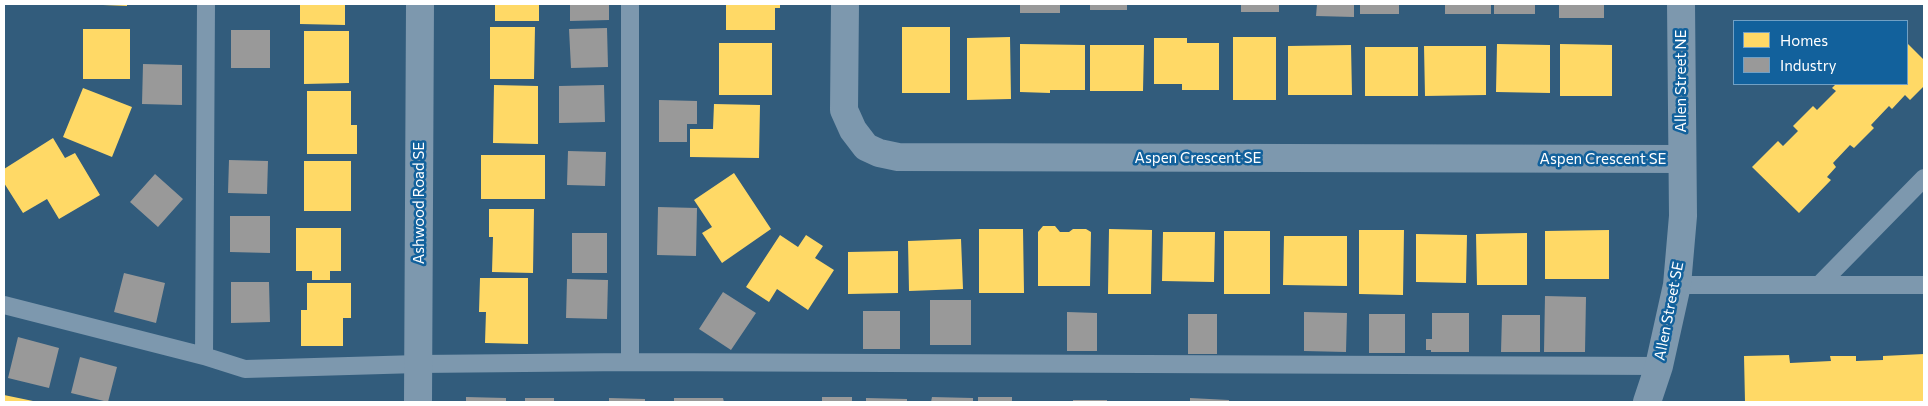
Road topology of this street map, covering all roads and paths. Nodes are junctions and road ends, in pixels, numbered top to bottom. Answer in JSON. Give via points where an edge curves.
{"nodes":[{"id":1,"x":206,"y":4,"type":"edge"},
{"id":2,"x":420,"y":4,"type":"edge"},
{"id":3,"x":630,"y":4,"type":"edge"},
{"id":4,"x":845,"y":4,"type":"edge"},
{"id":5,"x":1681,"y":4,"type":"edge"},
{"id":6,"x":1682,"y":159,"type":"junction"},
{"id":7,"x":1924,"y":178,"type":"edge"},
{"id":8,"x":1677,"y":284,"type":"junction"},
{"id":9,"x":1820,"y":284,"type":"junction"},
{"id":10,"x":1924,"y":285,"type":"edge"},
{"id":11,"x":4,"y":305,"type":"edge"},
{"id":12,"x":204,"y":356,"type":"junction"},
{"id":13,"x":630,"y":362,"type":"junction"},
{"id":14,"x":418,"y":364,"type":"junction"},
{"id":15,"x":1659,"y":366,"type":"junction"},
{"id":16,"x":418,"y":402,"type":"edge"},
{"id":17,"x":1647,"y":402,"type":"edge"}],
"edges":[{"from":1,"to":12,"type":"lane"},
{"from":2,"to":14,"type":"street","name":"Ashwood Road SE"},
{"from":3,"to":13,"type":"lane"},
{"from":4,"to":6,"type":"street","name":"Aspen Crescent SE","via":[[844,110],[866,147],[898,157]]},
{"from":5,"to":6,"type":"street","name":"Allen Street NE"},
{"from":6,"to":8,"type":"street","name":"Allen Street SE","via":[[1683,216]]},
{"from":7,"to":9,"type":"lane"},
{"from":8,"to":9,"type":"lane"},
{"from":8,"to":15,"type":"street","name":"Allen Street SE"},
{"from":9,"to":10,"type":"lane"},
{"from":11,"to":12,"type":"lane"},
{"from":12,"to":14,"type":"lane","via":[[245,369]]},
{"from":13,"to":14,"type":"lane"},
{"from":13,"to":15,"type":"lane"},
{"from":14,"to":16,"type":"street","name":"Ashwood Road SE"},
{"from":15,"to":17,"type":"street","name":"Allen Street SE"}]}
